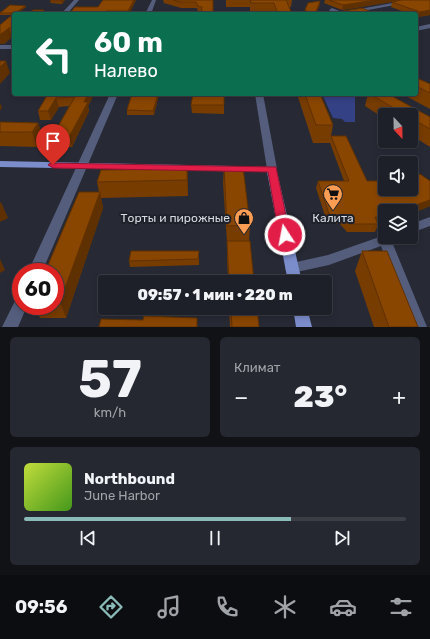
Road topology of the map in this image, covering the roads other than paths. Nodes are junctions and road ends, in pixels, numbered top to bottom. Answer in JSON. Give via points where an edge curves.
{"nodes":[{"id":1,"x":77,"y":0,"type":"edge"},
{"id":2,"x":154,"y":0,"type":"edge"},
{"id":3,"x":398,"y":4,"type":"edge"},
{"id":4,"x":332,"y":10,"type":"dead end"},
{"id":5,"x":66,"y":12,"type":"edge"},
{"id":6,"x":149,"y":12,"type":"edge"},
{"id":7,"x":336,"y":12,"type":"edge"},
{"id":8,"x":352,"y":12,"type":"edge"},
{"id":9,"x":430,"y":26,"type":"edge"},
{"id":10,"x":418,"y":29,"type":"edge"},
{"id":11,"x":0,"y":47,"type":"edge"},
{"id":12,"x":12,"y":48,"type":"edge"},
{"id":13,"x":113,"y":96,"type":"edge"},
{"id":14,"x":259,"y":96,"type":"edge"},
{"id":15,"x":0,"y":164,"type":"edge"},
{"id":16,"x":81,"y":166,"type":"junction"},
{"id":17,"x":272,"y":169,"type":"junction"},
{"id":18,"x":430,"y":221,"type":"edge"},
{"id":19,"x":418,"y":226,"type":"edge"},
{"id":20,"x":378,"y":243,"type":"edge"},
{"id":21,"x":391,"y":244,"type":"edge"},
{"id":22,"x":39,"y":263,"type":"edge"},
{"id":23,"x":292,"y":268,"type":"junction"},
{"id":24,"x":294,"y":275,"type":"edge"},
{"id":25,"x":16,"y":315,"type":"edge"},
{"id":26,"x":301,"y":315,"type":"edge"},
{"id":27,"x":10,"y":327,"type":"edge"},
{"id":28,"x":304,"y":327,"type":"edge"},
{"id":29,"x":419,"y":327,"type":"edge"}],
"edges":[{"from":1,"to":5,"type":"street"},
{"from":2,"to":6,"type":"street"},
{"from":3,"to":8,"type":"street"},
{"from":4,"to":7,"type":"street"},
{"from":9,"to":10,"type":"street"},
{"from":11,"to":12,"type":"street"},
{"from":13,"to":16,"type":"street"},
{"from":14,"to":17,"type":"street"},
{"from":15,"to":16,"type":"main road"},
{"from":16,"to":17,"type":"main road"},
{"from":16,"to":22,"type":"street"},
{"from":17,"to":23,"type":"main road"},
{"from":18,"to":19,"type":"street"},
{"from":20,"to":23,"type":"street","via":[[329,260]]},
{"from":21,"to":29,"type":"street"},
{"from":23,"to":24,"type":"main road"},
{"from":25,"to":27,"type":"street"},
{"from":26,"to":28,"type":"main road"}]}
